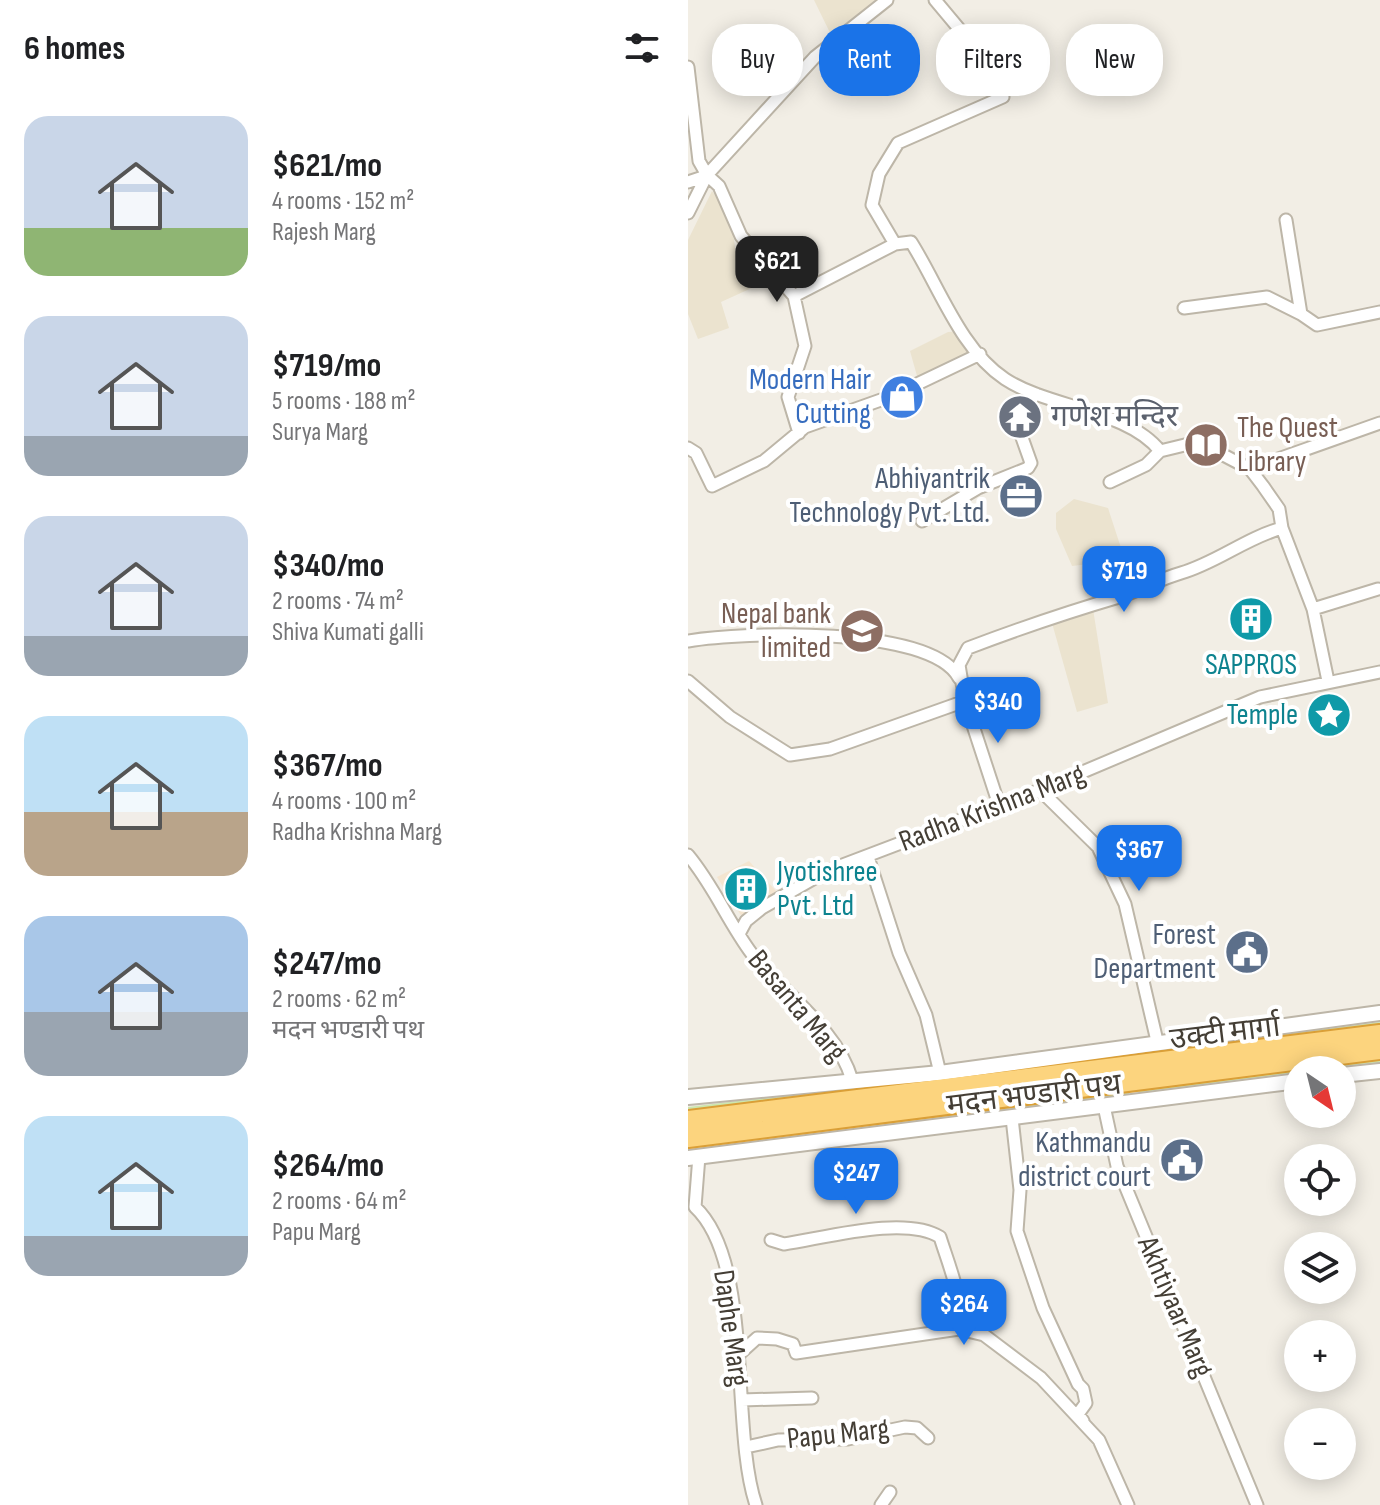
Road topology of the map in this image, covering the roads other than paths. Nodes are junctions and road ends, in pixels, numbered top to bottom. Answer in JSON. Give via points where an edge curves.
{"nodes":[{"id":1,"x":887,"y":0,"type":"edge"},
{"id":2,"x":935,"y":0,"type":"edge"},
{"id":3,"x":688,"y":67,"type":"edge"},
{"id":4,"x":707,"y":175,"type":"junction"},
{"id":5,"x":691,"y":181,"type":"edge"},
{"id":6,"x":688,"y":213,"type":"edge"},
{"id":7,"x":1286,"y":220,"type":"dead end"},
{"id":8,"x":895,"y":244,"type":"junction"},
{"id":9,"x":794,"y":296,"type":"junction"},
{"id":10,"x":1184,"y":308,"type":"dead end"},
{"id":11,"x":1380,"y":312,"type":"edge"},
{"id":12,"x":1301,"y":314,"type":"junction"},
{"id":13,"x":980,"y":354,"type":"junction"},
{"id":14,"x":1036,"y":394,"type":"junction"},
{"id":15,"x":1380,"y":423,"type":"edge"},
{"id":16,"x":799,"y":433,"type":"junction"},
{"id":17,"x":688,"y":448,"type":"edge"},
{"id":18,"x":1160,"y":451,"type":"junction"},
{"id":19,"x":1250,"y":469,"type":"junction"},
{"id":20,"x":1110,"y":482,"type":"dead end"},
{"id":21,"x":922,"y":521,"type":"dead end"},
{"id":22,"x":1282,"y":528,"type":"junction"},
{"id":23,"x":1378,"y":589,"type":"dead end"},
{"id":24,"x":1313,"y":609,"type":"junction"},
{"id":25,"x":688,"y":641,"type":"edge"},
{"id":26,"x":1380,"y":672,"type":"edge"},
{"id":27,"x":688,"y":681,"type":"edge"},
{"id":28,"x":1328,"y":681,"type":"junction"},
{"id":29,"x":965,"y":696,"type":"junction"},
{"id":30,"x":1040,"y":790,"type":"junction"},
{"id":31,"x":999,"y":805,"type":"junction"},
{"id":32,"x":688,"y":855,"type":"edge"},
{"id":33,"x":868,"y":857,"type":"junction"},
{"id":34,"x":739,"y":934,"type":"junction"},
{"id":35,"x":1380,"y":1013,"type":"edge"},
{"id":36,"x":1380,"y":1035,"type":"edge"},
{"id":37,"x":1157,"y":1041,"type":"junction"},
{"id":38,"x":1380,"y":1049,"type":"edge"},
{"id":39,"x":1380,"y":1071,"type":"edge"},
{"id":40,"x":940,"y":1073,"type":"junction"},
{"id":41,"x":1356,"y":1074,"type":"edge"},
{"id":42,"x":852,"y":1080,"type":"junction"},
{"id":43,"x":1284,"y":1083,"type":"edge"},
{"id":44,"x":688,"y":1097,"type":"edge"},
{"id":45,"x":1104,"y":1106,"type":"junction"},
{"id":46,"x":1012,"y":1118,"type":"junction"},
{"id":47,"x":688,"y":1121,"type":"edge"},
{"id":48,"x":688,"y":1137,"type":"edge"},
{"id":49,"x":694,"y":1157,"type":"edge"},
{"id":50,"x":771,"y":1240,"type":"dead end"},
{"id":51,"x":959,"y":1329,"type":"junction"},
{"id":52,"x":736,"y":1357,"type":"junction"},
{"id":53,"x":812,"y":1398,"type":"dead end"},
{"id":54,"x":742,"y":1400,"type":"junction"},
{"id":55,"x":1090,"y":1431,"type":"junction"},
{"id":56,"x":928,"y":1438,"type":"dead end"},
{"id":57,"x":746,"y":1447,"type":"junction"},
{"id":58,"x":890,"y":1492,"type":"dead end"},
{"id":59,"x":756,"y":1505,"type":"edge"},
{"id":60,"x":881,"y":1505,"type":"edge"},
{"id":61,"x":1128,"y":1505,"type":"edge"},
{"id":62,"x":1257,"y":1505,"type":"edge"}],
"edges":[{"from":1,"to":4,"type":"street","via":[[815,57]]},
{"from":2,"to":8,"type":"street","via":[[971,43],[1003,97],[898,143],[879,174],[872,205]]},
{"from":3,"to":4,"type":"street","via":[[699,161]]},
{"from":4,"to":5,"type":"street"},
{"from":4,"to":6,"type":"street"},
{"from":4,"to":9,"type":"street","via":[[719,186],[741,236]]},
{"from":7,"to":12,"type":"street"},
{"from":8,"to":9,"type":"street"},
{"from":8,"to":13,"type":"street","via":[[911,242]]},
{"from":9,"to":16,"type":"street","via":[[805,346],[788,397]]},
{"from":10,"to":12,"type":"street","via":[[1267,297]]},
{"from":11,"to":12,"type":"street","via":[[1317,325]]},
{"from":13,"to":14,"type":"street","via":[[1004,378]]},
{"from":13,"to":16,"type":"street"},
{"from":14,"to":18,"type":"street","via":[[1135,430]]},
{"from":14,"to":21,"type":"street","via":[[1015,418],[1031,463],[1028,468],[978,488]]},
{"from":15,"to":19,"type":"street"},
{"from":16,"to":17,"type":"street","via":[[764,461],[712,486],[696,453]]},
{"from":18,"to":19,"type":"street","via":[[1193,443]]},
{"from":18,"to":20,"type":"street","via":[[1146,465]]},
{"from":19,"to":22,"type":"street","via":[[1279,509]]},
{"from":22,"to":24,"type":"street"},
{"from":22,"to":29,"type":"street","via":[[1183,573],[968,648],[959,665]]},
{"from":23,"to":24,"type":"street"},
{"from":24,"to":28,"type":"street"},
{"from":25,"to":29,"type":"street","via":[[794,634],[866,639],[933,654],[957,674]]},
{"from":26,"to":28,"type":"street","name":"Radha Krishna Marg"},
{"from":27,"to":29,"type":"street","via":[[730,717],[790,755],[830,749]]},
{"from":28,"to":30,"type":"street","name":"Radha Krishna Marg","via":[[1260,697]]},
{"from":29,"to":31,"type":"street"},
{"from":30,"to":31,"type":"street","name":"Radha Krishna Marg"},
{"from":30,"to":37,"type":"street","via":[[1098,847],[1125,904]]},
{"from":31,"to":33,"type":"street","name":"Radha Krishna Marg"},
{"from":32,"to":34,"type":"street","name":"Basanta Marg","via":[[710,880]]},
{"from":33,"to":34,"type":"street","name":"Basanta Marg","via":[[798,884],[754,914]]},
{"from":33,"to":40,"type":"street","name":"Radha Krishna Marg","via":[[926,1015]]},
{"from":34,"to":42,"type":"street","name":"Basanta Marg","via":[[809,1013],[848,1065]]},
{"from":35,"to":37,"type":"street","name":"उक्टी मार्गा"},
{"from":36,"to":47,"type":"highway","name":"मदन भण्डारी पथ"},
{"from":37,"to":40,"type":"street","name":"उक्टी मार्गा"},
{"from":38,"to":48,"type":"highway","name":"मदन भण्डारी पथ"},
{"from":39,"to":41,"type":"street"},
{"from":40,"to":42,"type":"street","name":"उक्टी मार्गा"},
{"from":42,"to":44,"type":"street","name":"उक्टी मार्गा"},
{"from":43,"to":45,"type":"street"},
{"from":45,"to":46,"type":"street"},
{"from":45,"to":62,"type":"street","name":"Akhtiyaar Marg","via":[[1117,1166]]},
{"from":46,"to":49,"type":"street"},
{"from":46,"to":55,"type":"street","via":[[1020,1190],[1017,1231],[1043,1308],[1083,1389],[1086,1403],[1078,1414]]},
{"from":49,"to":52,"type":"street","name":"Daphe Marg","via":[[695,1207],[706,1217],[728,1275]]},
{"from":50,"to":51,"type":"street","via":[[784,1244],[906,1227],[931,1231],[940,1237],[951,1282],[962,1302]]},
{"from":51,"to":52,"type":"street","via":[[796,1353],[793,1344],[757,1338]]},
{"from":51,"to":55,"type":"street","via":[[984,1335],[1041,1378]]},
{"from":52,"to":54,"type":"street","name":"Daphe Marg"},
{"from":53,"to":54,"type":"street"},
{"from":54,"to":57,"type":"street","name":"Daphe Marg"},
{"from":55,"to":61,"type":"street"},
{"from":56,"to":57,"type":"street","name":"Papu Marg","via":[[917,1428],[905,1427],[848,1439],[778,1440]]},
{"from":57,"to":59,"type":"street","name":"Daphe Marg"},
{"from":58,"to":60,"type":"street"}]}
